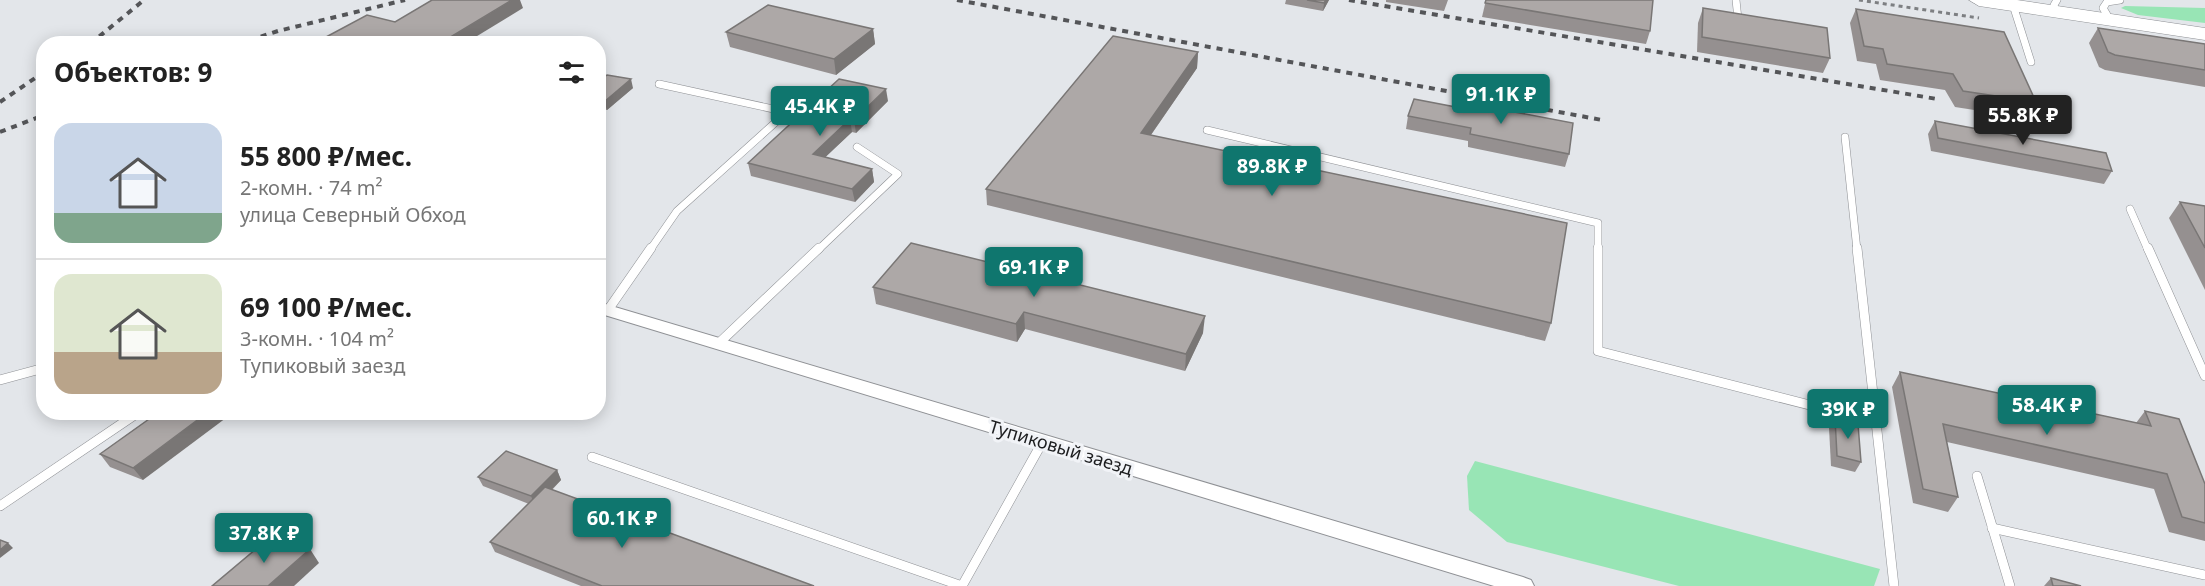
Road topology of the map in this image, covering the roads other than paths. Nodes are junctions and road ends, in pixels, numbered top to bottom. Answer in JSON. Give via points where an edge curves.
{"nodes":[{"id":1,"x":1736,"y":0,"type":"edge"},
{"id":2,"x":1979,"y":0,"type":"edge"},
{"id":3,"x":2121,"y":0,"type":"edge"},
{"id":4,"x":2013,"y":5,"type":"junction"},
{"id":5,"x":2056,"y":6,"type":"edge"},
{"id":6,"x":1738,"y":19,"type":"edge"},
{"id":7,"x":2110,"y":20,"type":"junction"},
{"id":8,"x":2205,"y":34,"type":"edge"},
{"id":9,"x":2031,"y":62,"type":"dead end"},
{"id":10,"x":659,"y":84,"type":"dead end"},
{"id":11,"x":1207,"y":130,"type":"dead end"},
{"id":12,"x":1845,"y":137,"type":"dead end"},
{"id":13,"x":857,"y":147,"type":"dead end"},
{"id":14,"x":2130,"y":209,"type":"dead end"},
{"id":15,"x":606,"y":305,"type":"edge"},
{"id":16,"x":606,"y":310,"type":"edge"},
{"id":17,"x":719,"y":343,"type":"junction"},
{"id":18,"x":36,"y":370,"type":"edge"},
{"id":19,"x":2205,"y":376,"type":"edge"},
{"id":20,"x":0,"y":380,"type":"edge"},
{"id":21,"x":127,"y":420,"type":"edge"},
{"id":22,"x":1876,"y":422,"type":"junction"},
{"id":23,"x":1043,"y":441,"type":"junction"},
{"id":24,"x":592,"y":457,"type":"dead end"},
{"id":25,"x":1977,"y":476,"type":"dead end"},
{"id":26,"x":0,"y":506,"type":"edge"},
{"id":27,"x":1992,"y":528,"type":"junction"},
{"id":28,"x":2205,"y":576,"type":"edge"},
{"id":29,"x":962,"y":586,"type":"edge"},
{"id":30,"x":1522,"y":586,"type":"edge"},
{"id":31,"x":1894,"y":586,"type":"edge"},
{"id":32,"x":2010,"y":586,"type":"edge"}],
"edges":[{"from":1,"to":6,"type":"lane"},
{"from":2,"to":4,"type":"highway"},
{"from":3,"to":7,"type":"lane","via":[[2107,2],[2103,8]]},
{"from":4,"to":5,"type":"highway"},
{"from":4,"to":9,"type":"lane"},
{"from":5,"to":7,"type":"highway"},
{"from":7,"to":8,"type":"highway"},
{"from":10,"to":15,"type":"lane","via":[[787,112],[677,211]]},
{"from":11,"to":22,"type":"lane","via":[[1598,223],[1598,351]]},
{"from":12,"to":22,"type":"lane"},
{"from":13,"to":17,"type":"lane","via":[[898,174]]},
{"from":14,"to":19,"type":"lane"},
{"from":16,"to":17,"type":"street","name":"Тупиковый заезд"},
{"from":17,"to":23,"type":"street","name":"Тупиковый заезд"},
{"from":18,"to":20,"type":"lane"},
{"from":21,"to":26,"type":"lane"},
{"from":22,"to":31,"type":"lane"},
{"from":23,"to":29,"type":"lane"},
{"from":23,"to":30,"type":"street","name":"Тупиковый заезд"},
{"from":24,"to":29,"type":"lane"},
{"from":25,"to":27,"type":"lane"},
{"from":27,"to":28,"type":"lane"},
{"from":27,"to":32,"type":"lane"}]}
